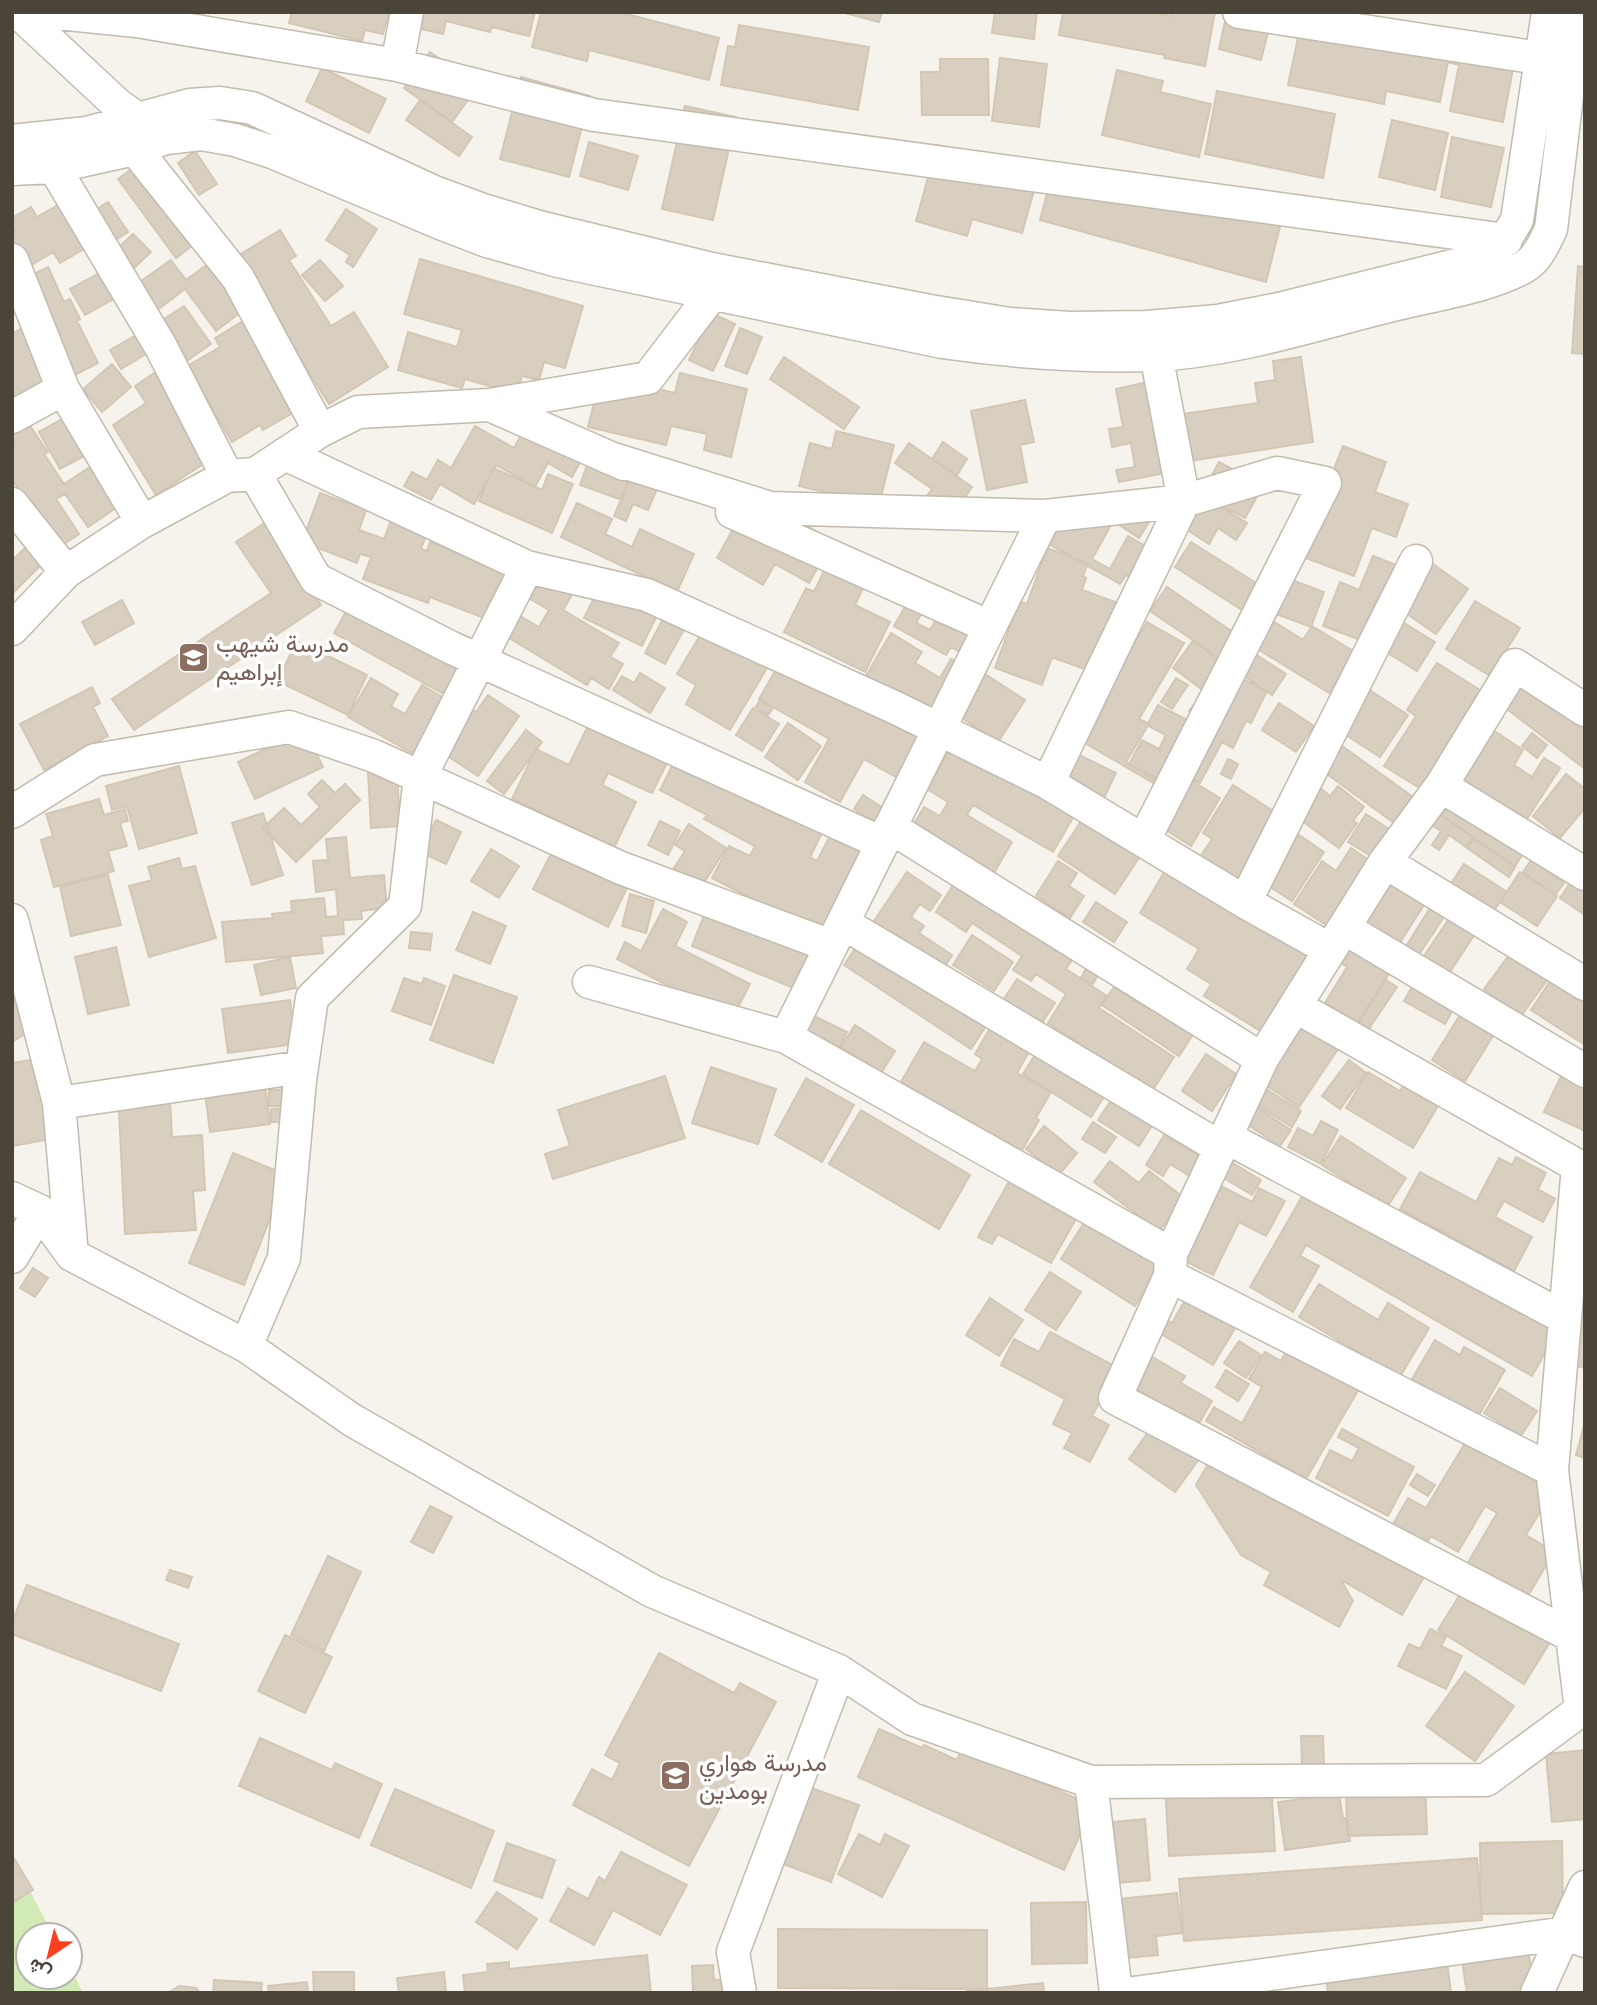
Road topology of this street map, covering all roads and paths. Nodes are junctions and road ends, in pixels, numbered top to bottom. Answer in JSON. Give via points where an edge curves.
{"nodes":[{"id":1,"x":18,"y":12,"type":"edge"},
{"id":2,"x":48,"y":12,"type":"edge"},
{"id":3,"x":407,"y":12,"type":"edge"},
{"id":4,"x":1239,"y":12,"type":"edge"},
{"id":5,"x":1548,"y":12,"type":"edge"},
{"id":6,"x":1577,"y":12,"type":"edge"},
{"id":7,"x":1565,"y":62,"type":"edge"},
{"id":8,"x":397,"y":65,"type":"junction"},
{"id":9,"x":137,"y":134,"type":"junction"},
{"id":10,"x":12,"y":141,"type":"edge"},
{"id":11,"x":54,"y":167,"type":"junction"},
{"id":12,"x":12,"y":169,"type":"edge"},
{"id":13,"x":1506,"y":240,"type":"junction"},
{"id":14,"x":12,"y":260,"type":"edge"},
{"id":15,"x":712,"y":294,"type":"junction"},
{"id":16,"x":1156,"y":355,"type":"junction"},
{"id":17,"x":63,"y":389,"type":"junction"},
{"id":18,"x":490,"y":405,"type":"junction"},
{"id":19,"x":12,"y":417,"type":"edge"},
{"id":20,"x":320,"y":431,"type":"junction"},
{"id":21,"x":285,"y":454,"type":"junction"},
{"id":22,"x":607,"y":457,"type":"junction"},
{"id":23,"x":241,"y":475,"type":"junction"},
{"id":24,"x":1185,"y":502,"type":"junction"},
{"id":25,"x":12,"y":504,"type":"edge"},
{"id":26,"x":1045,"y":516,"type":"junction"},
{"id":27,"x":142,"y":522,"type":"junction"},
{"id":28,"x":1416,"y":561,"type":"dead end"},
{"id":29,"x":527,"y":566,"type":"junction"},
{"id":30,"x":65,"y":572,"type":"junction"},
{"id":31,"x":990,"y":626,"type":"junction"},
{"id":32,"x":12,"y":629,"type":"edge"},
{"id":33,"x":479,"y":660,"type":"junction"},
{"id":34,"x":1585,"y":710,"type":"edge"},
{"id":35,"x":939,"y":729,"type":"junction"},
{"id":36,"x":420,"y":777,"type":"junction"},
{"id":37,"x":1048,"y":782,"type":"junction"},
{"id":38,"x":1441,"y":786,"type":"junction"},
{"id":39,"x":12,"y":812,"type":"edge"},
{"id":40,"x":886,"y":835,"type":"junction"},
{"id":41,"x":1144,"y":841,"type":"junction"},
{"id":42,"x":1385,"y":862,"type":"junction"},
{"id":43,"x":1585,"y":874,"type":"edge"},
{"id":44,"x":1245,"y":902,"type":"junction"},
{"id":45,"x":12,"y":920,"type":"edge"},
{"id":46,"x":837,"y":934,"type":"junction"},
{"id":47,"x":1337,"y":938,"type":"junction"},
{"id":48,"x":589,"y":982,"type":"dead end"},
{"id":49,"x":1585,"y":984,"type":"edge"},
{"id":50,"x":1294,"y":1006,"type":"junction"},
{"id":51,"x":786,"y":1037,"type":"junction"},
{"id":52,"x":1262,"y":1059,"type":"junction"},
{"id":53,"x":302,"y":1067,"type":"junction"},
{"id":54,"x":1585,"y":1071,"type":"edge"},
{"id":55,"x":59,"y":1103,"type":"junction"},
{"id":56,"x":1224,"y":1143,"type":"junction"},
{"id":57,"x":26,"y":1205,"type":"edge"},
{"id":58,"x":72,"y":1255,"type":"junction"},
{"id":59,"x":12,"y":1257,"type":"edge"},
{"id":60,"x":1170,"y":1265,"type":"junction"},
{"id":61,"x":1565,"y":1318,"type":"junction"},
{"id":62,"x":246,"y":1346,"type":"junction"},
{"id":63,"x":1552,"y":1470,"type":"junction"},
{"id":64,"x":1572,"y":1636,"type":"junction"},
{"id":65,"x":839,"y":1671,"type":"junction"},
{"id":66,"x":1583,"y":1709,"type":"edge"},
{"id":67,"x":1091,"y":1782,"type":"junction"},
{"id":68,"x":1585,"y":1887,"type":"edge"},
{"id":69,"x":1575,"y":1937,"type":"edge"},
{"id":70,"x":740,"y":1993,"type":"edge"},
{"id":71,"x":1116,"y":1993,"type":"edge"},
{"id":72,"x":1135,"y":1993,"type":"edge"},
{"id":73,"x":1537,"y":1993,"type":"edge"}],
"edges":[{"from":1,"to":9,"type":"street","via":[[118,105]]},
{"from":2,"to":8,"type":"street","via":[[137,21]]},
{"from":3,"to":8,"type":"street"},
{"from":4,"to":7,"type":"street"},
{"from":5,"to":7,"type":"street"},
{"from":6,"to":7,"type":"street"},
{"from":7,"to":13,"type":"street","via":[[1517,220]]},
{"from":7,"to":16,"type":"street","via":[[1551,229],[1540,252],[1527,265],[1468,286],[1258,338]]},
{"from":8,"to":13,"type":"street","via":[[594,115]]},
{"from":9,"to":10,"type":"street","via":[[87,133]]},
{"from":9,"to":11,"type":"street"},
{"from":9,"to":13,"type":"street","via":[[190,105],[252,108],[434,192],[539,227],[712,268],[1010,324],[1147,327],[1218,321],[1484,258]]},
{"from":9,"to":15,"type":"street","via":[[166,138],[201,134],[235,140],[487,241]]},
{"from":9,"to":20,"type":"street","via":[[238,278]]},
{"from":11,"to":12,"type":"street"},
{"from":11,"to":23,"type":"street"},
{"from":14,"to":17,"type":"street"},
{"from":15,"to":16,"type":"street","via":[[978,347]]},
{"from":15,"to":18,"type":"street","via":[[648,378]]},
{"from":16,"to":24,"type":"street"},
{"from":17,"to":19,"type":"street"},
{"from":17,"to":27,"type":"street"},
{"from":18,"to":20,"type":"street","via":[[358,412]]},
{"from":18,"to":22,"type":"street"},
{"from":20,"to":21,"type":"street"},
{"from":21,"to":23,"type":"street"},
{"from":21,"to":29,"type":"street"},
{"from":22,"to":26,"type":"street","via":[[770,508]]},
{"from":22,"to":31,"type":"street"},
{"from":23,"to":27,"type":"street"},
{"from":23,"to":33,"type":"street","via":[[316,579]]},
{"from":24,"to":26,"type":"street"},
{"from":24,"to":37,"type":"street"},
{"from":24,"to":41,"type":"street","via":[[1277,473],[1325,483]]},
{"from":25,"to":30,"type":"street"},
{"from":26,"to":31,"type":"street"},
{"from":27,"to":30,"type":"street"},
{"from":28,"to":44,"type":"street"},
{"from":29,"to":33,"type":"street"},
{"from":29,"to":35,"type":"street","via":[[647,595]]},
{"from":30,"to":32,"type":"street"},
{"from":31,"to":35,"type":"street"},
{"from":33,"to":36,"type":"street"},
{"from":33,"to":40,"type":"street"},
{"from":34,"to":38,"type":"street","via":[[1515,665]]},
{"from":35,"to":37,"type":"street"},
{"from":35,"to":40,"type":"street"},
{"from":36,"to":39,"type":"street","via":[[289,727],[95,760]]},
{"from":36,"to":46,"type":"street","via":[[621,868]]},
{"from":36,"to":53,"type":"street","via":[[405,906],[312,998]]},
{"from":37,"to":41,"type":"street"},
{"from":38,"to":42,"type":"street"},
{"from":38,"to":43,"type":"street"},
{"from":40,"to":46,"type":"street"},
{"from":40,"to":52,"type":"street"},
{"from":41,"to":44,"type":"street"},
{"from":42,"to":47,"type":"street"},
{"from":42,"to":49,"type":"street"},
{"from":44,"to":47,"type":"street"},
{"from":45,"to":55,"type":"street"},
{"from":46,"to":51,"type":"street"},
{"from":46,"to":56,"type":"street"},
{"from":47,"to":50,"type":"street"},
{"from":47,"to":54,"type":"street"},
{"from":48,"to":51,"type":"street"},
{"from":50,"to":52,"type":"street"},
{"from":50,"to":61,"type":"street","via":[[1578,1166]]},
{"from":51,"to":60,"type":"street"},
{"from":52,"to":56,"type":"street"},
{"from":53,"to":55,"type":"street"},
{"from":53,"to":62,"type":"street","via":[[284,1258]]},
{"from":55,"to":58,"type":"street"},
{"from":56,"to":60,"type":"street"},
{"from":56,"to":61,"type":"street"},
{"from":57,"to":58,"type":"street"},
{"from":57,"to":59,"type":"street"},
{"from":58,"to":62,"type":"street"},
{"from":60,"to":63,"type":"street"},
{"from":60,"to":64,"type":"street","via":[[1115,1398]]},
{"from":61,"to":63,"type":"street"},
{"from":62,"to":65,"type":"street","via":[[352,1420],[652,1591]]},
{"from":63,"to":64,"type":"street"},
{"from":64,"to":66,"type":"street"},
{"from":65,"to":67,"type":"street","via":[[912,1719]]},
{"from":65,"to":70,"type":"street","via":[[733,1952]]},
{"from":66,"to":67,"type":"street","via":[[1486,1780]]},
{"from":67,"to":71,"type":"street"},
{"from":68,"to":69,"type":"street"},
{"from":69,"to":72,"type":"street"},
{"from":69,"to":73,"type":"street"}]}
